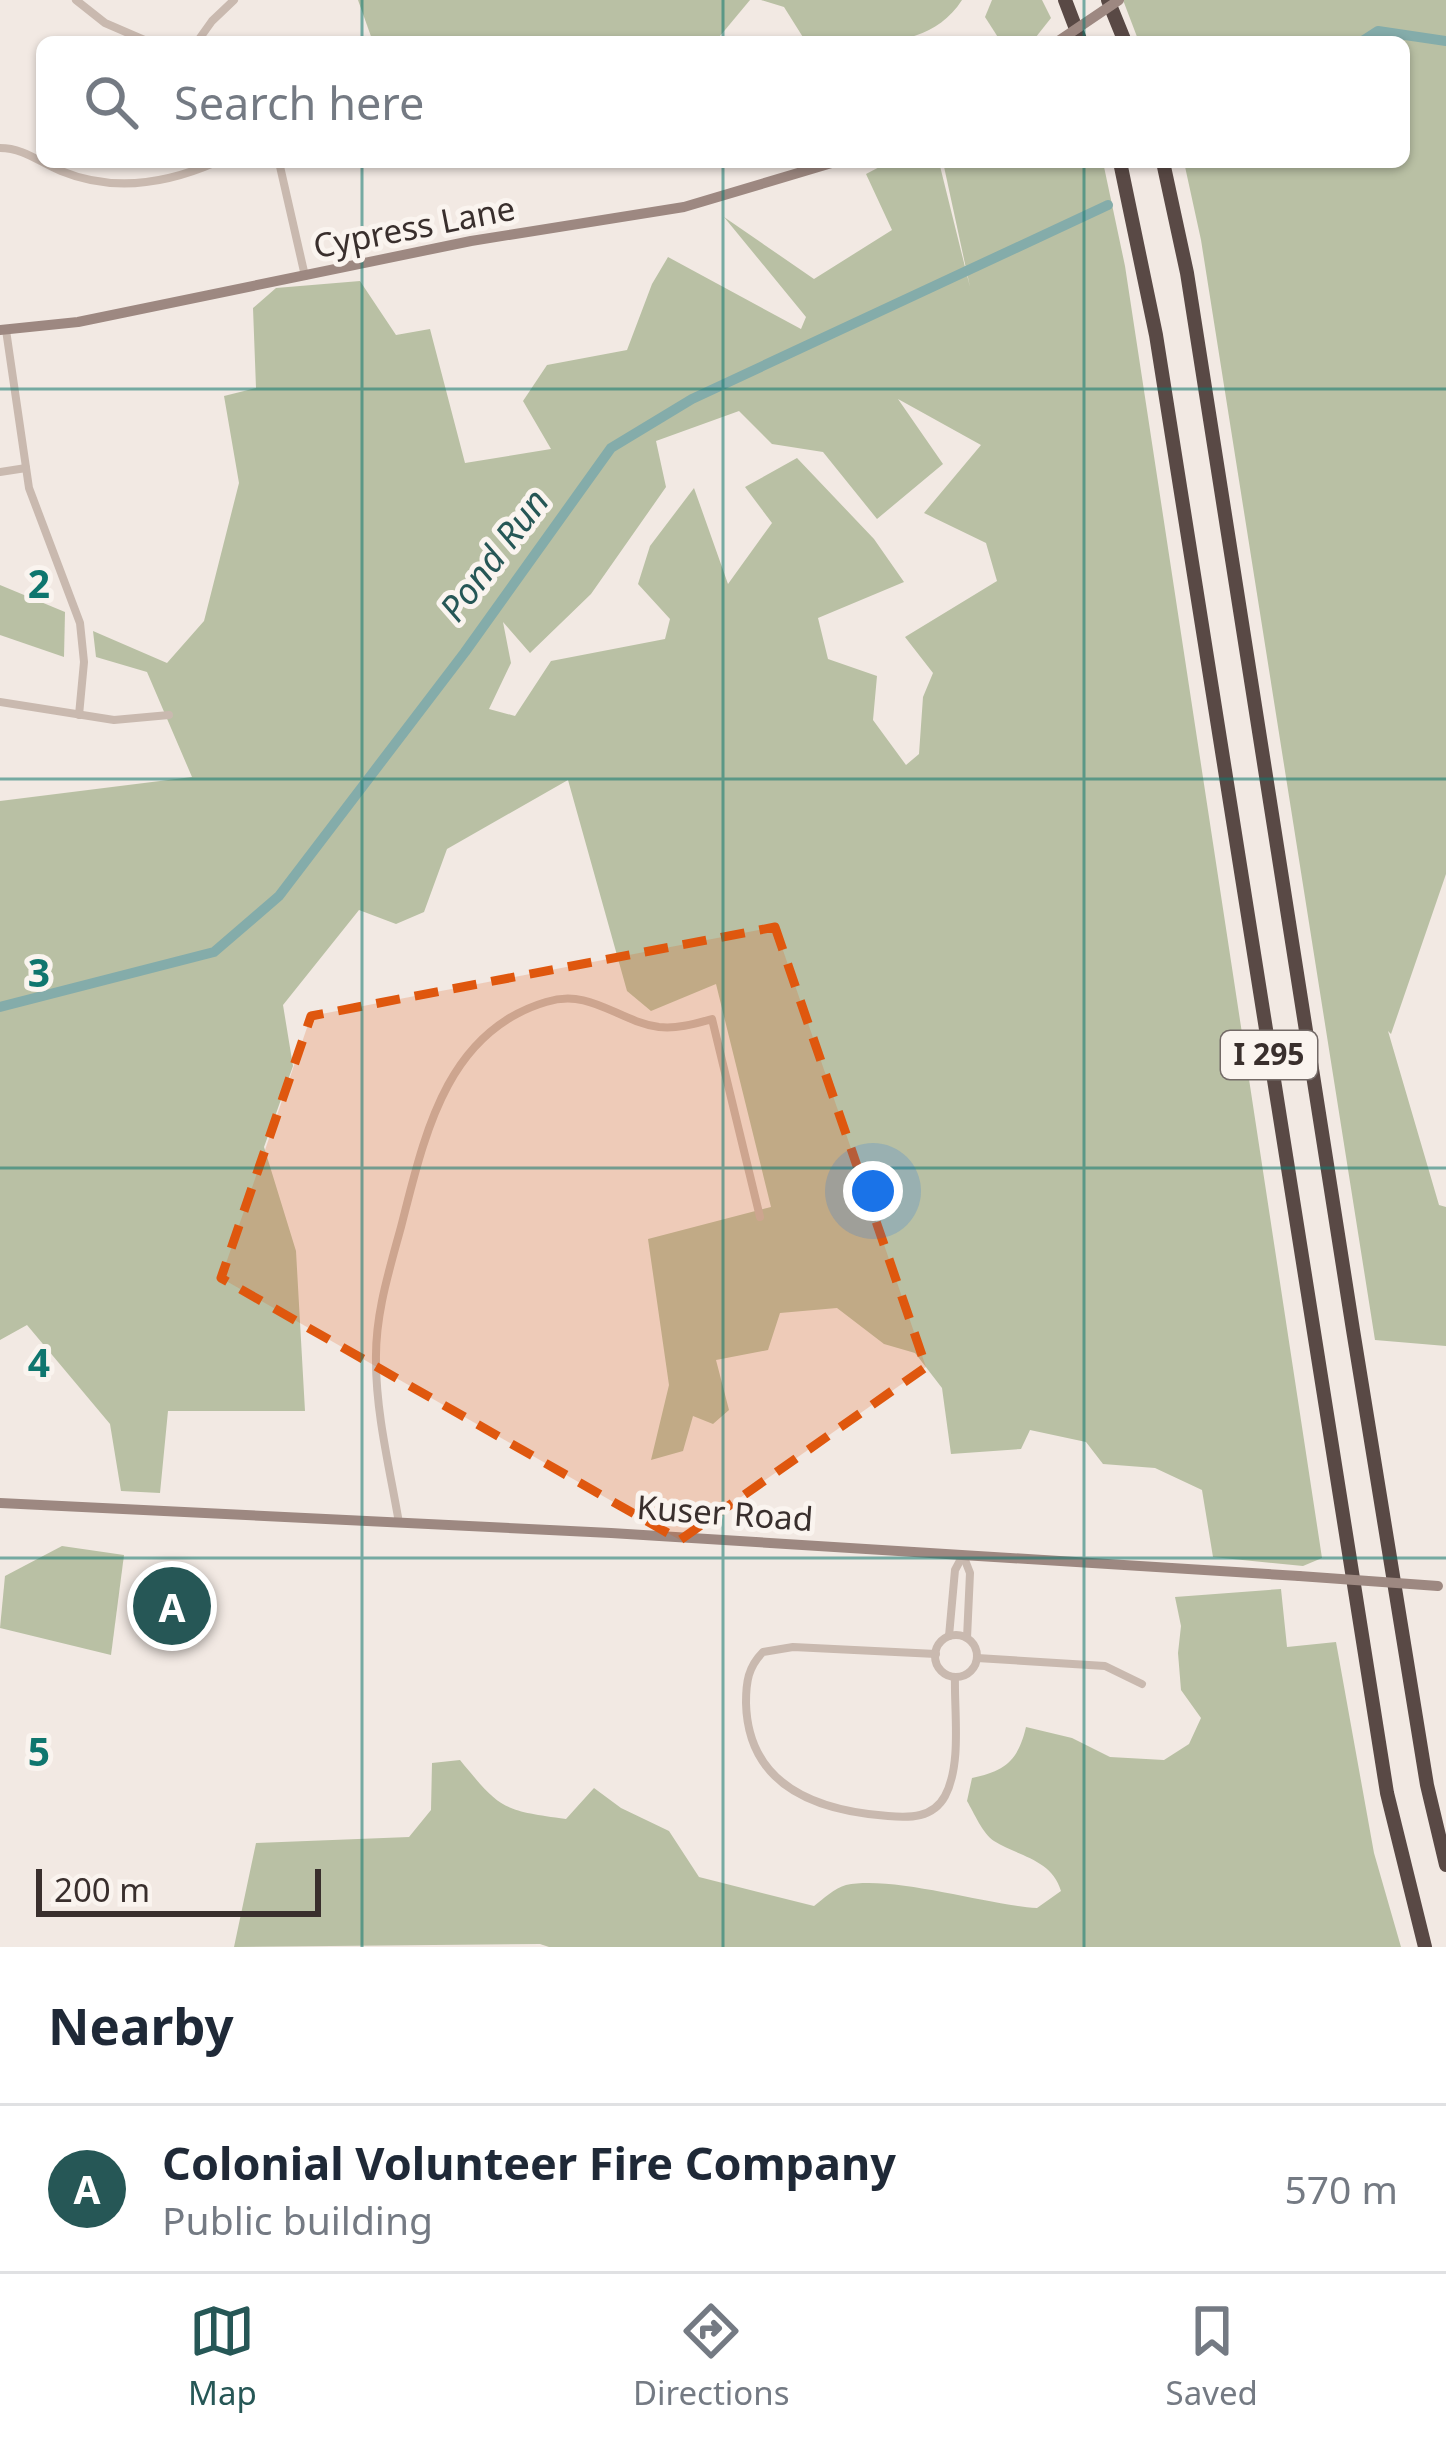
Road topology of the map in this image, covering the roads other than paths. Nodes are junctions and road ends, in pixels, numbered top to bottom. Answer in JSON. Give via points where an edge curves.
{"nodes":[{"id":1,"x":76,"y":0,"type":"edge"},
{"id":2,"x":234,"y":0,"type":"edge"},
{"id":3,"x":1065,"y":0,"type":"edge"},
{"id":4,"x":1108,"y":0,"type":"edge"},
{"id":5,"x":1119,"y":0,"type":"edge"},
{"id":6,"x":135,"y":36,"type":"edge"},
{"id":7,"x":201,"y":36,"type":"edge"},
{"id":8,"x":1066,"y":36,"type":"edge"},
{"id":9,"x":1080,"y":36,"type":"edge"},
{"id":10,"x":1123,"y":36,"type":"edge"},
{"id":11,"x":0,"y":148,"type":"edge"},
{"id":12,"x":36,"y":157,"type":"edge"},
{"id":13,"x":59,"y":168,"type":"edge"},
{"id":14,"x":198,"y":168,"type":"edge"},
{"id":15,"x":280,"y":168,"type":"edge"},
{"id":16,"x":815,"y":168,"type":"edge"},
{"id":17,"x":1121,"y":168,"type":"edge"},
{"id":18,"x":1164,"y":168,"type":"edge"},
{"id":19,"x":305,"y":276,"type":"junction"},
{"id":20,"x":3,"y":330,"type":"edge"},
{"id":21,"x":26,"y":468,"type":"junction"},
{"id":22,"x":0,"y":472,"type":"edge"},
{"id":23,"x":0,"y":702,"type":"edge"},
{"id":24,"x":79,"y":715,"type":"junction"},
{"id":25,"x":169,"y":715,"type":"dead end"},
{"id":26,"x":760,"y":1217,"type":"dead end"},
{"id":27,"x":0,"y":1502,"type":"edge"},
{"id":28,"x":399,"y":1524,"type":"junction"},
{"id":29,"x":963,"y":1556,"type":"junction"},
{"id":30,"x":1442,"y":1586,"type":"edge"},
{"id":31,"x":948,"y":1637,"type":"junction"},
{"id":32,"x":967,"y":1638,"type":"junction"},
{"id":33,"x":936,"y":1654,"type":"junction"},
{"id":34,"x":977,"y":1658,"type":"junction"},
{"id":35,"x":955,"y":1677,"type":"junction"},
{"id":36,"x":1142,"y":1684,"type":"dead end"},
{"id":37,"x":1446,"y":1865,"type":"edge"},
{"id":38,"x":1425,"y":1947,"type":"edge"}],
"edges":[{"from":1,"to":6,"type":"street"},
{"from":2,"to":7,"type":"street"},
{"from":3,"to":9,"type":"highway"},
{"from":4,"to":10,"type":"highway"},
{"from":5,"to":8,"type":"street","bridge":true},
{"from":11,"to":12,"type":"street"},
{"from":13,"to":14,"type":"street","via":[[123,184]]},
{"from":15,"to":19,"type":"street"},
{"from":16,"to":19,"type":"street","name":"Cypress Lane","via":[[684,207]]},
{"from":17,"to":38,"type":"highway","number":"I 295","via":[[1156,334],[1387,1793]]},
{"from":18,"to":37,"type":"highway","number":"I 295"},
{"from":19,"to":20,"type":"street","name":"Cypress Lane"},
{"from":20,"to":21,"type":"street"},
{"from":21,"to":22,"type":"street"},
{"from":21,"to":24,"type":"street","via":[[80,623]]},
{"from":23,"to":24,"type":"street"},
{"from":24,"to":25,"type":"street"},
{"from":26,"to":28,"type":"street","via":[[712,1019],[658,1027],[572,998],[542,1003],[490,1032],[451,1076],[432,1114],[379,1316],[378,1390]]},
{"from":27,"to":28,"type":"street","name":"Kuser Road"},
{"from":28,"to":29,"type":"street","name":"Kuser Road"},
{"from":29,"to":30,"type":"street","name":"Kuser Road","bridge":true},
{"from":29,"to":31,"type":"street"},
{"from":29,"to":32,"type":"street","via":[[970,1573]]},
{"from":31,"to":32,"type":"street"},
{"from":31,"to":33,"type":"street"},
{"from":32,"to":34,"type":"street"},
{"from":33,"to":35,"type":"street","via":[[940,1669]]},
{"from":33,"to":35,"type":"street","via":[[763,1652],[747,1678],[746,1706],[770,1770],[830,1809],[904,1817],[931,1811],[950,1781]]},
{"from":34,"to":35,"type":"street"},
{"from":34,"to":36,"type":"street","via":[[1105,1666]]}]}
